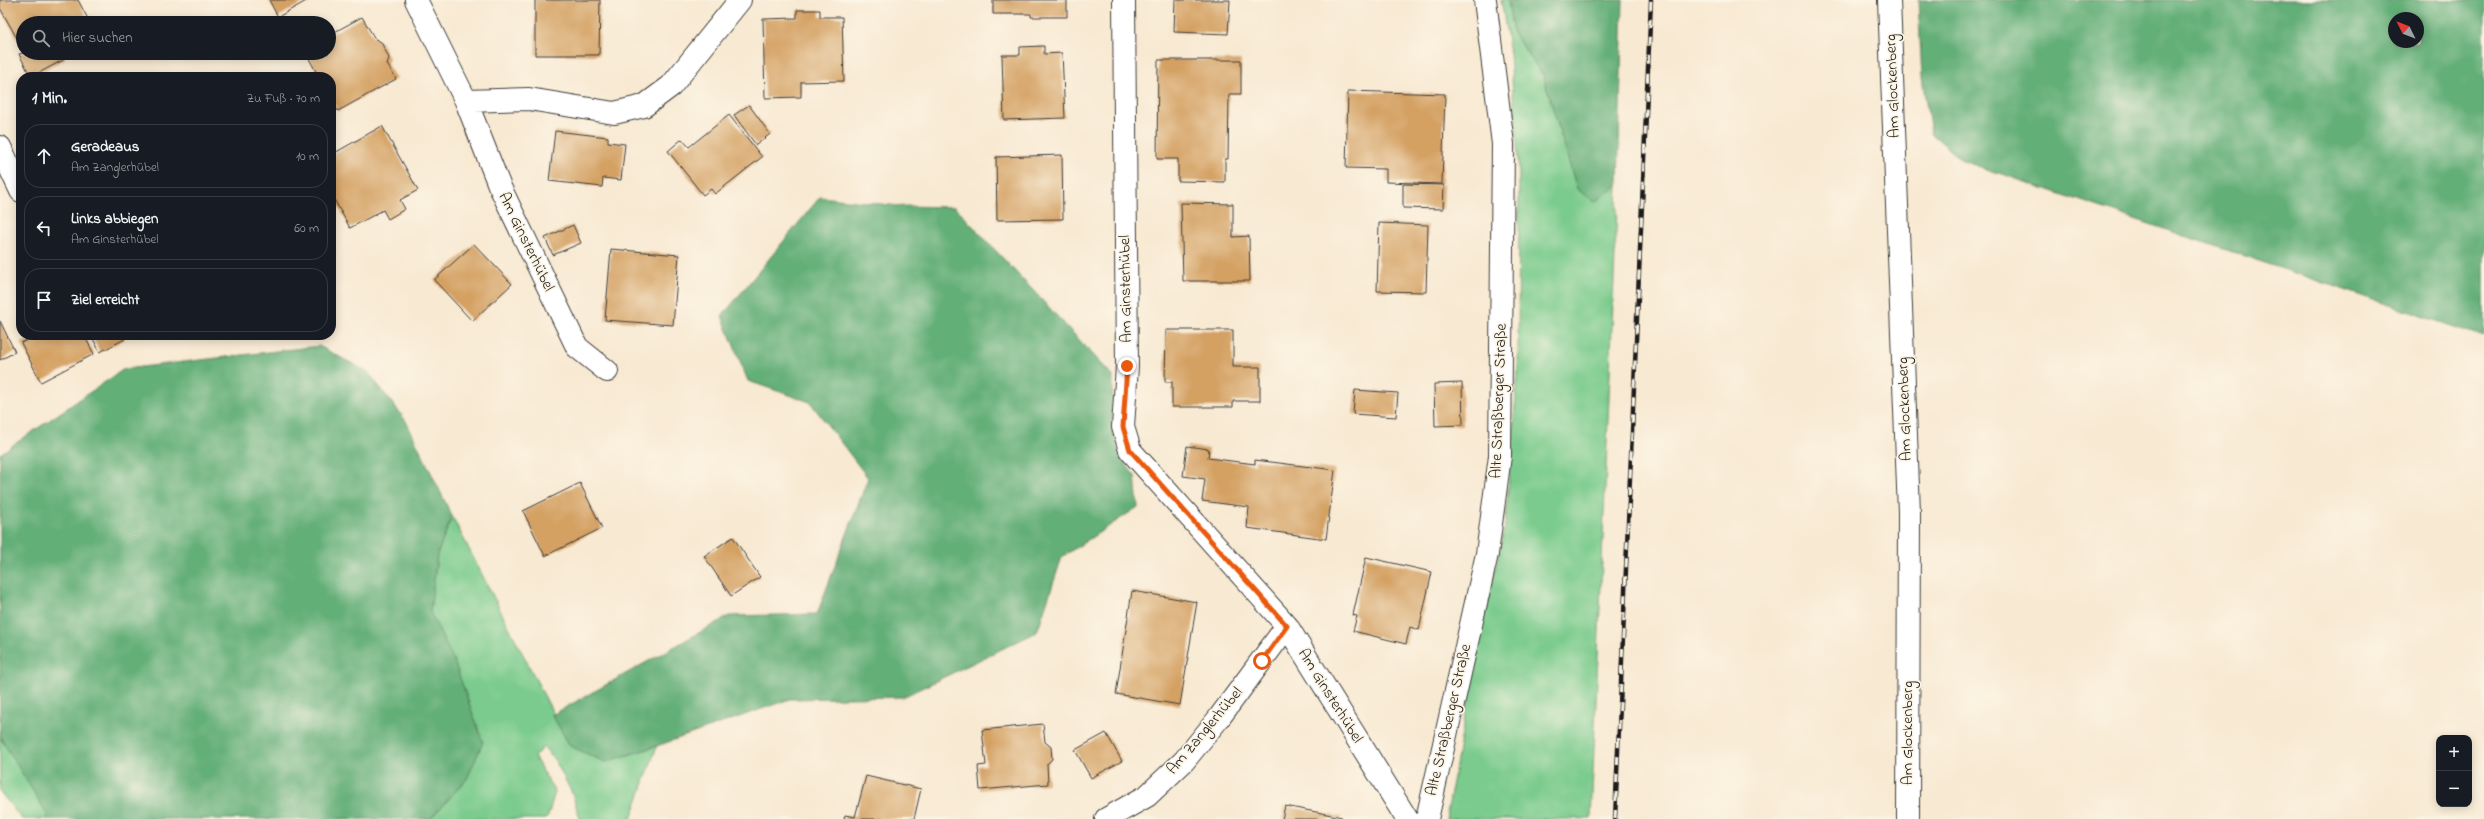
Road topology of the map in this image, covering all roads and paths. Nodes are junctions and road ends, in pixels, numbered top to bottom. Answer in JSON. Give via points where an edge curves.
{"nodes":[{"id":1,"x":416,"y":0,"type":"edge"},
{"id":2,"x":740,"y":0,"type":"edge"},
{"id":3,"x":1124,"y":0,"type":"edge"},
{"id":4,"x":1485,"y":0,"type":"edge"},
{"id":5,"x":1889,"y":0,"type":"edge"},
{"id":6,"x":466,"y":101,"type":"junction"},
{"id":7,"x":0,"y":147,"type":"edge"},
{"id":8,"x":16,"y":181,"type":"edge"},
{"id":9,"x":606,"y":371,"type":"dead end"},
{"id":10,"x":1287,"y":626,"type":"junction"},
{"id":11,"x":1106,"y":819,"type":"edge"},
{"id":12,"x":1407,"y":819,"type":"edge"},
{"id":13,"x":1427,"y":819,"type":"edge"},
{"id":14,"x":1908,"y":819,"type":"edge"}],
"edges":[{"from":1,"to":6,"type":"street","name":"Am Ginsterhübel"},
{"from":2,"to":6,"type":"street","via":[[671,86],[644,106],[614,113],[529,99]]},
{"from":3,"to":10,"type":"street","name":"Am Ginsterhübel","via":[[1127,366],[1123,427],[1130,450]]},
{"from":4,"to":13,"type":"street","name":"Alte Straßberger Straße","via":[[1503,144],[1500,456],[1487,554]]},
{"from":5,"to":14,"type":"street","name":"Am Glockenberg","via":[[1909,512]]},
{"from":6,"to":9,"type":"street","name":"Am Ginsterhübel","via":[[499,185],[577,347]]},
{"from":7,"to":8,"type":"street"},
{"from":10,"to":11,"type":"street","name":"Am Zanglerhübel","via":[[1184,761],[1147,796]]},
{"from":10,"to":12,"type":"street","name":"Am Ginsterhübel"}]}
